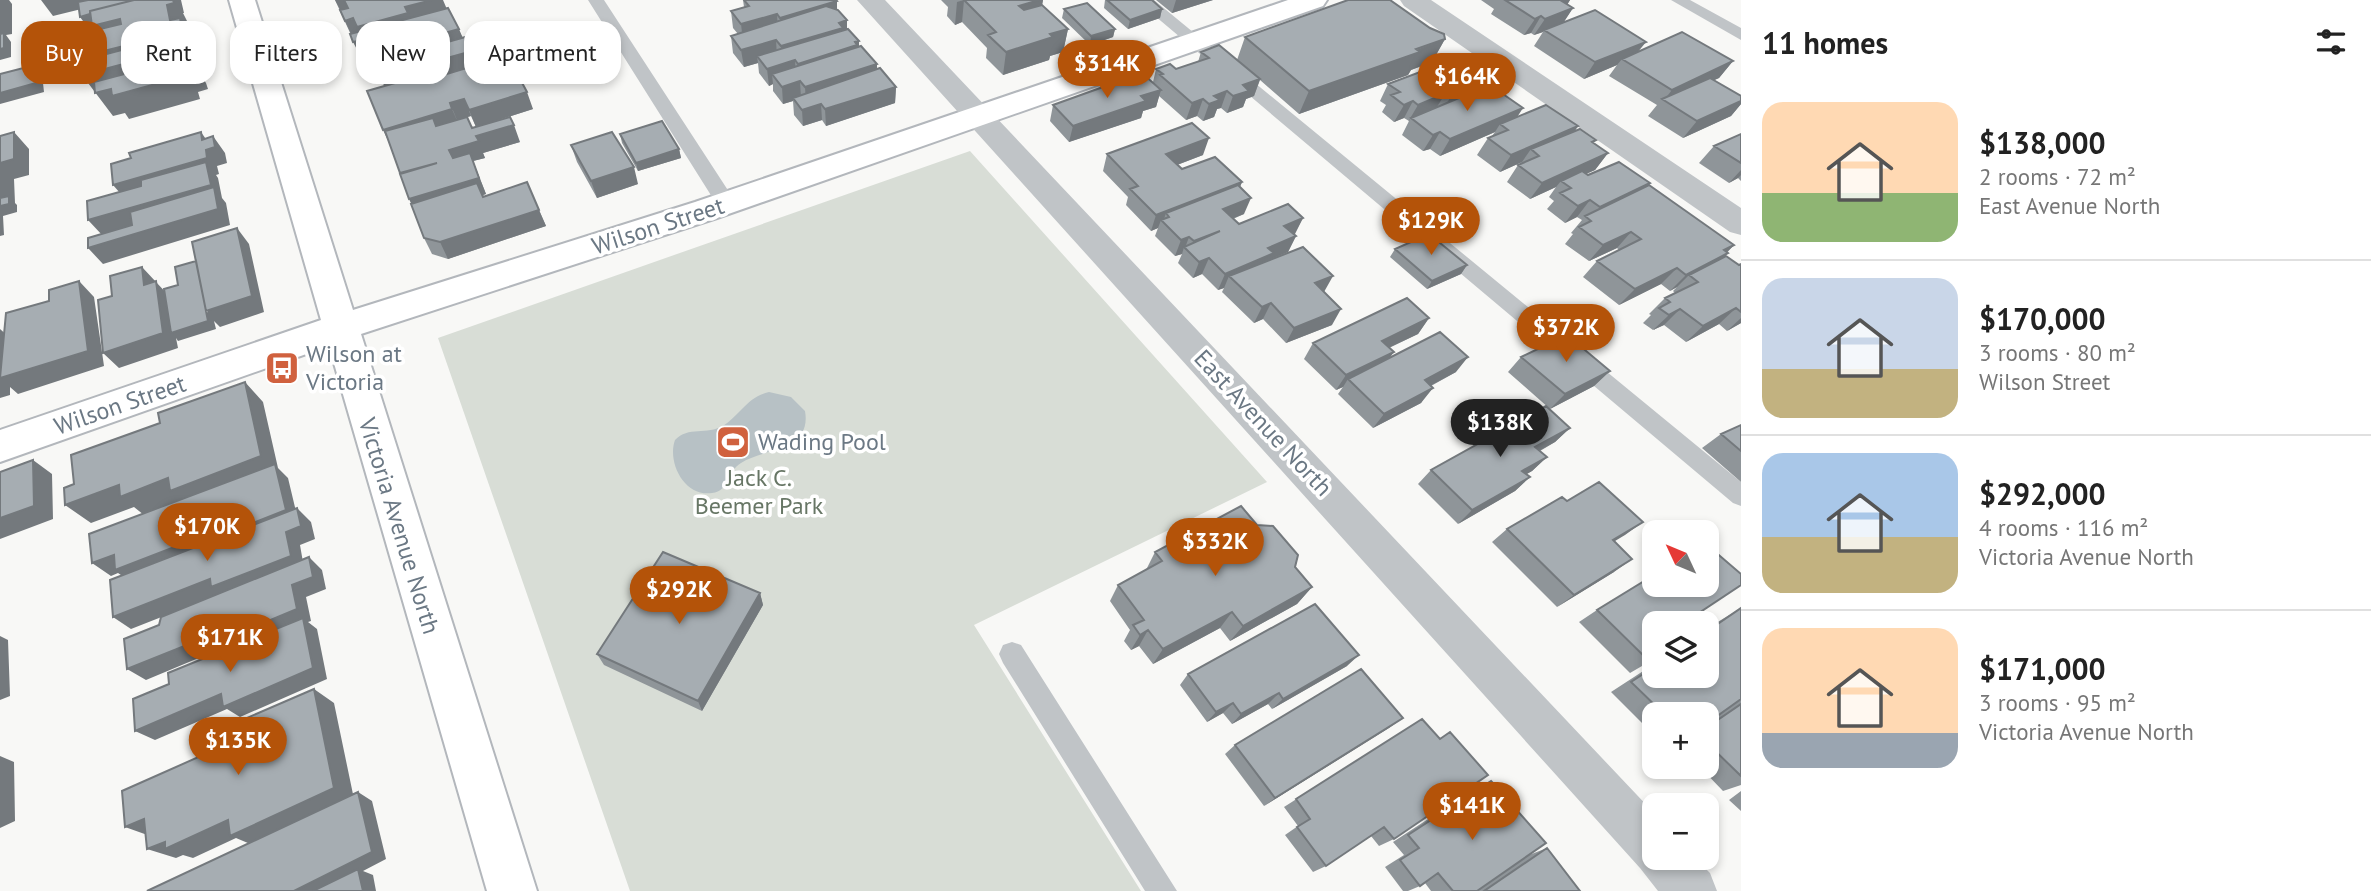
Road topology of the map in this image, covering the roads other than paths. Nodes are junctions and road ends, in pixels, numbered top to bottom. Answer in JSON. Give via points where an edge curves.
{"nodes":[{"id":1,"x":242,"y":0,"type":"edge"},
{"id":2,"x":596,"y":0,"type":"edge"},
{"id":3,"x":870,"y":0,"type":"edge"},
{"id":4,"x":1144,"y":0,"type":"edge"},
{"id":5,"x":1314,"y":0,"type":"edge"},
{"id":6,"x":1413,"y":0,"type":"edge"},
{"id":7,"x":1679,"y":0,"type":"edge"},
{"id":8,"x":1741,"y":35,"type":"edge"},
{"id":9,"x":1192,"y":41,"type":"junction"},
{"id":10,"x":979,"y":117,"type":"junction"},
{"id":11,"x":726,"y":203,"type":"junction"},
{"id":12,"x":1741,"y":224,"type":"edge"},
{"id":13,"x":339,"y":328,"type":"junction"},
{"id":14,"x":0,"y":446,"type":"edge"},
{"id":15,"x":1741,"y":496,"type":"edge"},
{"id":16,"x":1012,"y":654,"type":"dead end"},
{"id":17,"x":1642,"y":836,"type":"edge"},
{"id":18,"x":1672,"y":870,"type":"edge"},
{"id":19,"x":512,"y":891,"type":"edge"},
{"id":20,"x":1162,"y":891,"type":"edge"},
{"id":21,"x":1692,"y":891,"type":"edge"}],
"edges":[{"from":1,"to":13,"type":"main road","name":"Victoria Avenue North"},
{"from":2,"to":11,"type":"lane"},
{"from":3,"to":10,"type":"street","name":"East Avenue North"},
{"from":4,"to":9,"type":"lane"},
{"from":5,"to":9,"type":"main road","name":"Wilson Street"},
{"from":6,"to":12,"type":"street"},
{"from":7,"to":8,"type":"lane"},
{"from":9,"to":10,"type":"main road","name":"Wilson Street"},
{"from":9,"to":15,"type":"lane"},
{"from":10,"to":11,"type":"main road","name":"Wilson Street"},
{"from":10,"to":17,"type":"street","name":"East Avenue North"},
{"from":11,"to":13,"type":"main road","name":"Wilson Street"},
{"from":13,"to":14,"type":"main road","name":"Wilson Street"},
{"from":13,"to":19,"type":"main road","name":"Victoria Avenue North"},
{"from":16,"to":20,"type":"lane"},
{"from":18,"to":21,"type":"street"}]}
